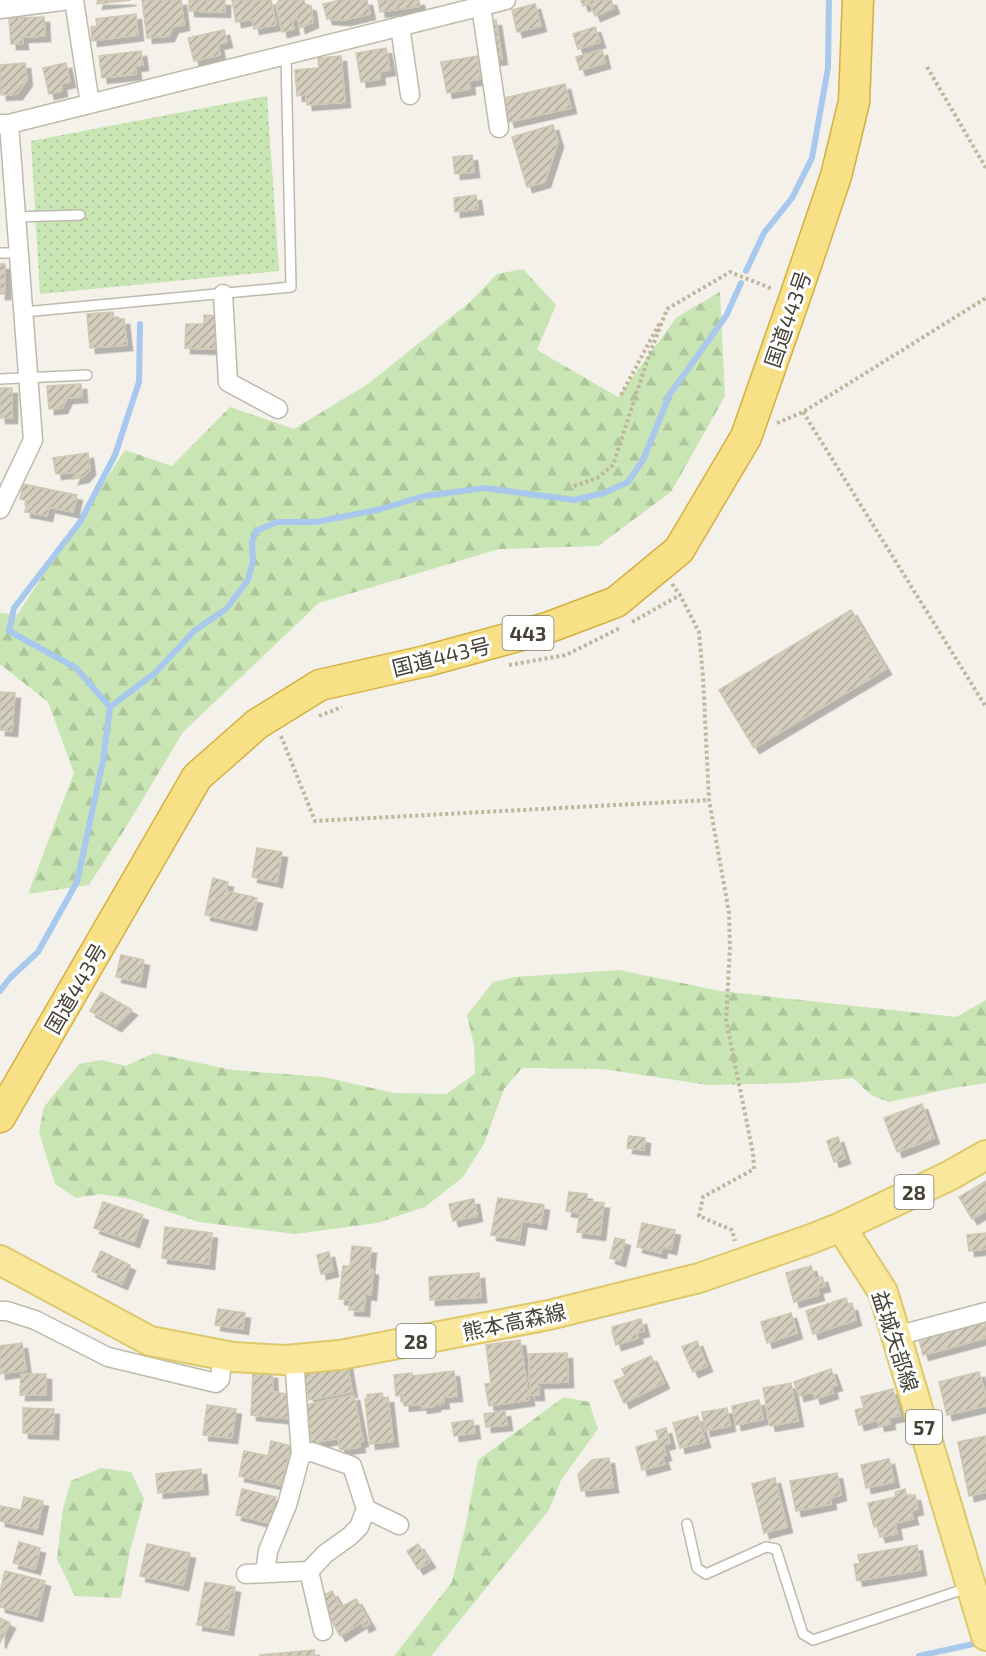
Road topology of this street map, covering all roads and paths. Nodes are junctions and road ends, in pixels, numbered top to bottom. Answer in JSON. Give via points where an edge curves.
{"nodes":[{"id":1,"x":69,"y":0,"type":"edge"},
{"id":2,"x":74,"y":0,"type":"edge"},
{"id":3,"x":450,"y":0,"type":"edge"},
{"id":4,"x":506,"y":0,"type":"edge"},
{"id":5,"x":858,"y":0,"type":"edge"},
{"id":6,"x":475,"y":8,"type":"junction"},
{"id":7,"x":0,"y":9,"type":"edge"},
{"id":8,"x":400,"y":26,"type":"junction"},
{"id":9,"x":286,"y":55,"type":"junction"},
{"id":10,"x":927,"y":67,"type":"dead end"},
{"id":11,"x":410,"y":94,"type":"dead end"},
{"id":12,"x":90,"y":104,"type":"junction"},
{"id":13,"x":5,"y":124,"type":"edge"},
{"id":14,"x":499,"y":128,"type":"dead end"},
{"id":15,"x":986,"y":168,"type":"edge"},
{"id":16,"x":80,"y":214,"type":"dead end"},
{"id":17,"x":16,"y":218,"type":"junction"},
{"id":18,"x":0,"y":253,"type":"edge"},
{"id":19,"x":19,"y":253,"type":"junction"},
{"id":20,"x":223,"y":294,"type":"junction"},
{"id":21,"x":795,"y":297,"type":"junction"},
{"id":22,"x":986,"y":298,"type":"edge"},
{"id":23,"x":667,"y":309,"type":"junction"},
{"id":24,"x":24,"y":312,"type":"junction"},
{"id":25,"x":87,"y":375,"type":"dead end"},
{"id":26,"x":28,"y":378,"type":"junction"},
{"id":27,"x":0,"y":380,"type":"edge"},
{"id":28,"x":621,"y":395,"type":"dead end"},
{"id":29,"x":278,"y":409,"type":"dead end"},
{"id":30,"x":803,"y":412,"type":"junction"},
{"id":31,"x":746,"y":437,"type":"junction"},
{"id":32,"x":574,"y":486,"type":"dead end"},
{"id":33,"x":0,"y":509,"type":"edge"},
{"id":34,"x":659,"y":566,"type":"junction"},
{"id":35,"x":680,"y":595,"type":"junction"},
{"id":36,"x":500,"y":667,"type":"dead end"},
{"id":37,"x":345,"y":706,"type":"dead end"},
{"id":38,"x":986,"y":707,"type":"edge"},
{"id":39,"x":312,"y":719,"type":"dead end"},
{"id":40,"x":280,"y":732,"type":"dead end"},
{"id":41,"x":709,"y":800,"type":"junction"},
{"id":42,"x":0,"y":1117,"type":"edge"},
{"id":43,"x":986,"y":1155,"type":"edge"},
{"id":44,"x":841,"y":1227,"type":"junction"},
{"id":45,"x":737,"y":1248,"type":"dead end"},
{"id":46,"x":0,"y":1260,"type":"edge"},
{"id":47,"x":0,"y":1311,"type":"edge"},
{"id":48,"x":986,"y":1312,"type":"edge"},
{"id":49,"x":896,"y":1336,"type":"junction"},
{"id":50,"x":224,"y":1355,"type":"junction"},
{"id":51,"x":294,"y":1359,"type":"junction"},
{"id":52,"x":302,"y":1454,"type":"junction"},
{"id":53,"x":366,"y":1509,"type":"junction"},
{"id":54,"x":687,"y":1524,"type":"dead end"},
{"id":55,"x":399,"y":1525,"type":"dead end"},
{"id":56,"x":309,"y":1571,"type":"junction"},
{"id":57,"x":265,"y":1573,"type":"junction"},
{"id":58,"x":246,"y":1574,"type":"dead end"},
{"id":59,"x":972,"y":1586,"type":"junction"},
{"id":60,"x":323,"y":1631,"type":"dead end"},
{"id":61,"x":986,"y":1636,"type":"edge"}],
"edges":[{"from":1,"to":7,"type":"street"},
{"from":2,"to":12,"type":"street"},
{"from":3,"to":6,"type":"street"},
{"from":4,"to":6,"type":"street"},
{"from":5,"to":21,"type":"highway","name":"国道443号","number":"443","via":[[854,102],[836,176]]},
{"from":6,"to":8,"type":"street"},
{"from":6,"to":14,"type":"street"},
{"from":8,"to":9,"type":"street"},
{"from":8,"to":11,"type":"street"},
{"from":9,"to":12,"type":"street"},
{"from":9,"to":20,"type":"lane","via":[[291,287]]},
{"from":10,"to":15,"type":"path"},
{"from":12,"to":13,"type":"street"},
{"from":13,"to":17,"type":"street"},
{"from":16,"to":17,"type":"lane"},
{"from":17,"to":19,"type":"street"},
{"from":18,"to":19,"type":"lane"},
{"from":19,"to":24,"type":"street"},
{"from":20,"to":24,"type":"lane"},
{"from":20,"to":29,"type":"street","via":[[228,382]]},
{"from":21,"to":23,"type":"path","via":[[729,272]]},
{"from":21,"to":31,"type":"highway","name":"国道443号","number":"443"},
{"from":22,"to":30,"type":"path"},
{"from":23,"to":28,"type":"path"},
{"from":23,"to":32,"type":"path","via":[[613,465],[597,478]]},
{"from":24,"to":26,"type":"street"},
{"from":25,"to":26,"type":"lane"},
{"from":26,"to":27,"type":"lane"},
{"from":26,"to":33,"type":"street","via":[[33,440]]},
{"from":30,"to":31,"type":"path"},
{"from":30,"to":38,"type":"path"},
{"from":31,"to":34,"type":"highway","name":"国道443号","number":"443","via":[[679,550]]},
{"from":34,"to":35,"type":"path"},
{"from":34,"to":42,"type":"highway","name":"国道443号","number":"443","via":[[616,602],[547,628],[320,685],[257,724],[197,777]]},
{"from":35,"to":36,"type":"path","via":[[566,656]]},
{"from":35,"to":41,"type":"path","via":[[699,632]]},
{"from":37,"to":39,"type":"path"},
{"from":40,"to":41,"type":"path","via":[[315,821]]},
{"from":41,"to":45,"type":"path","via":[[729,913],[726,1020],[754,1169],[703,1197],[699,1216],[732,1230]]},
{"from":43,"to":44,"type":"main road","name":"熊本高森線","number":"28"},
{"from":44,"to":49,"type":"main road","name":"益城矢部線","number":"57","via":[[883,1292]]},
{"from":44,"to":51,"type":"main road","name":"熊本高森線","number":"28","via":[[699,1278],[549,1315],[350,1353]]},
{"from":46,"to":50,"type":"main road","name":"熊本高森線","number":"28","via":[[150,1341]]},
{"from":47,"to":50,"type":"street","via":[[34,1320],[108,1357],[216,1383]]},
{"from":48,"to":49,"type":"street"},
{"from":49,"to":59,"type":"main road","name":"益城矢部線","number":"57"},
{"from":50,"to":51,"type":"main road","name":"熊本高森線","number":"28"},
{"from":51,"to":52,"type":"street"},
{"from":52,"to":53,"type":"street","via":[[312,1452],[352,1466]]},
{"from":52,"to":57,"type":"street","via":[[268,1551]]},
{"from":53,"to":55,"type":"street"},
{"from":53,"to":56,"type":"street","via":[[359,1527]]},
{"from":54,"to":59,"type":"lane","via":[[697,1568],[706,1574],[765,1547],[776,1549],[803,1634],[813,1640]]},
{"from":56,"to":57,"type":"street"},
{"from":56,"to":60,"type":"street"},
{"from":57,"to":58,"type":"street"},
{"from":59,"to":61,"type":"main road","name":"益城矢部線","number":"57"}]}
